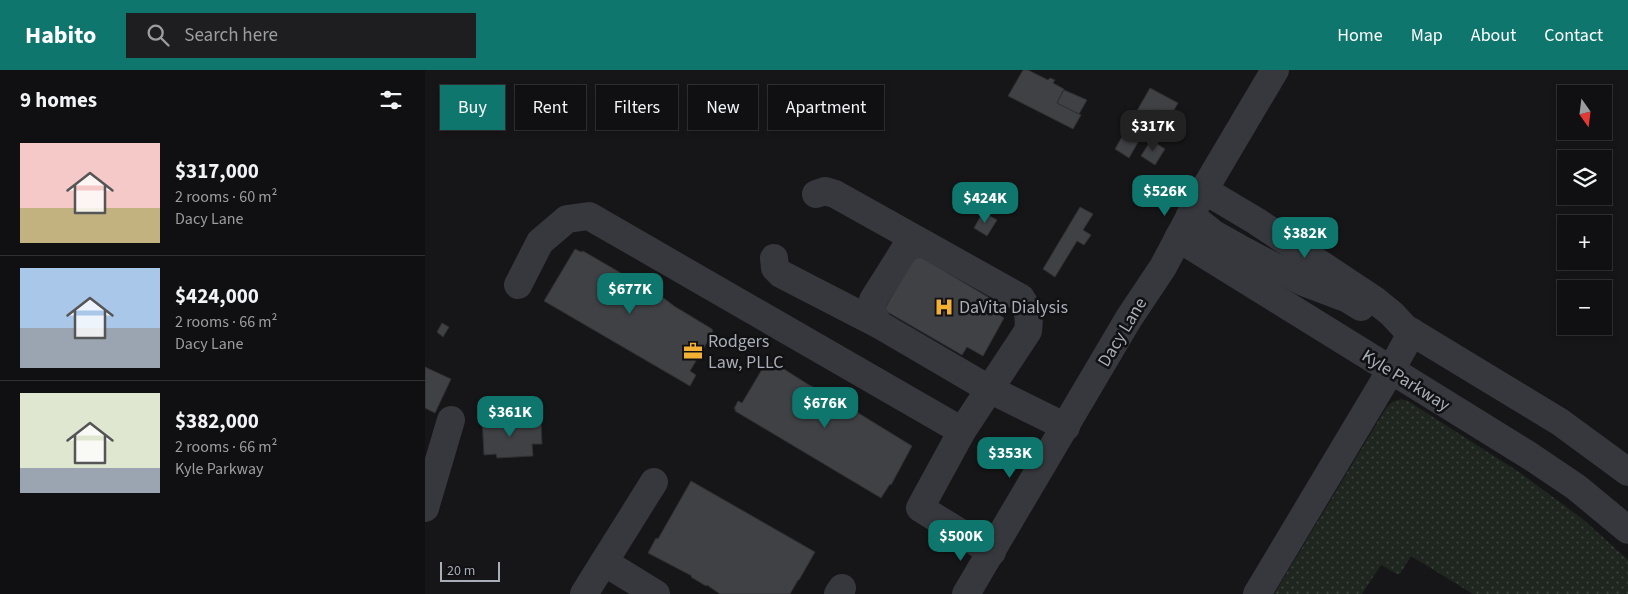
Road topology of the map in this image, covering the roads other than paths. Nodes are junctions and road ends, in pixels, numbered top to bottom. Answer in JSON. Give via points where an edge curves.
{"nodes":[{"id":1,"x":1275,"y":70,"type":"edge"},
{"id":2,"x":1204,"y":190,"type":"junction"},
{"id":3,"x":816,"y":194,"type":"dead end"},
{"id":4,"x":1184,"y":226,"type":"junction"},
{"id":5,"x":926,"y":245,"type":"junction"},
{"id":6,"x":774,"y":258,"type":"dead end"},
{"id":7,"x":518,"y":285,"type":"dead end"},
{"id":8,"x":878,"y":324,"type":"junction"},
{"id":9,"x":1408,"y":330,"type":"junction"},
{"id":10,"x":1391,"y":370,"type":"junction"},
{"id":11,"x":989,"y":389,"type":"junction"},
{"id":12,"x":451,"y":420,"type":"dead end"},
{"id":13,"x":1065,"y":426,"type":"junction"},
{"id":14,"x":962,"y":431,"type":"junction"},
{"id":15,"x":1628,"y":472,"type":"edge"},
{"id":16,"x":654,"y":482,"type":"dead end"},
{"id":17,"x":425,"y":508,"type":"edge"},
{"id":18,"x":1628,"y":530,"type":"edge"},
{"id":19,"x":992,"y":552,"type":"junction"},
{"id":20,"x":604,"y":562,"type":"junction"},
{"id":21,"x":584,"y":594,"type":"edge"},
{"id":22,"x":656,"y":594,"type":"edge"},
{"id":23,"x":966,"y":594,"type":"edge"},
{"id":24,"x":1257,"y":594,"type":"edge"}],
"edges":[{"from":1,"to":2,"type":"street","name":"Dacy Lane"},
{"from":2,"to":4,"type":"street","name":"Dacy Lane"},
{"from":2,"to":9,"type":"street","via":[[1376,301]]},
{"from":3,"to":5,"type":"street","via":[[825,191],[835,194]]},
{"from":4,"to":9,"type":"street","via":[[1214,234],[1303,282]]},
{"from":4,"to":10,"type":"street","name":"Kyle Parkway"},
{"from":4,"to":13,"type":"street","name":"Dacy Lane","via":[[1163,267]]},
{"from":5,"to":8,"type":"street","via":[[909,245],[905,249],[873,300],[871,307]]},
{"from":5,"to":11,"type":"street","via":[[1021,298],[1027,308],[1028,331]]},
{"from":6,"to":8,"type":"street","via":[[775,268],[781,274]]},
{"from":7,"to":14,"type":"street","via":[[540,242],[567,220],[589,216]]},
{"from":8,"to":11,"type":"street"},
{"from":9,"to":10,"type":"street"},
{"from":9,"to":15,"type":"street","via":[[1561,422]]},
{"from":10,"to":18,"type":"street","name":"Kyle Parkway","via":[[1576,487]]},
{"from":10,"to":24,"type":"street"},
{"from":11,"to":13,"type":"street"},
{"from":11,"to":14,"type":"street"},
{"from":12,"to":17,"type":"street"},
{"from":13,"to":19,"type":"street","name":"Dacy Lane"},
{"from":14,"to":19,"type":"street","via":[[920,508]]},
{"from":16,"to":20,"type":"street"},
{"from":19,"to":23,"type":"street","name":"Dacy Lane"},
{"from":20,"to":21,"type":"street"},
{"from":20,"to":22,"type":"street"}]}
